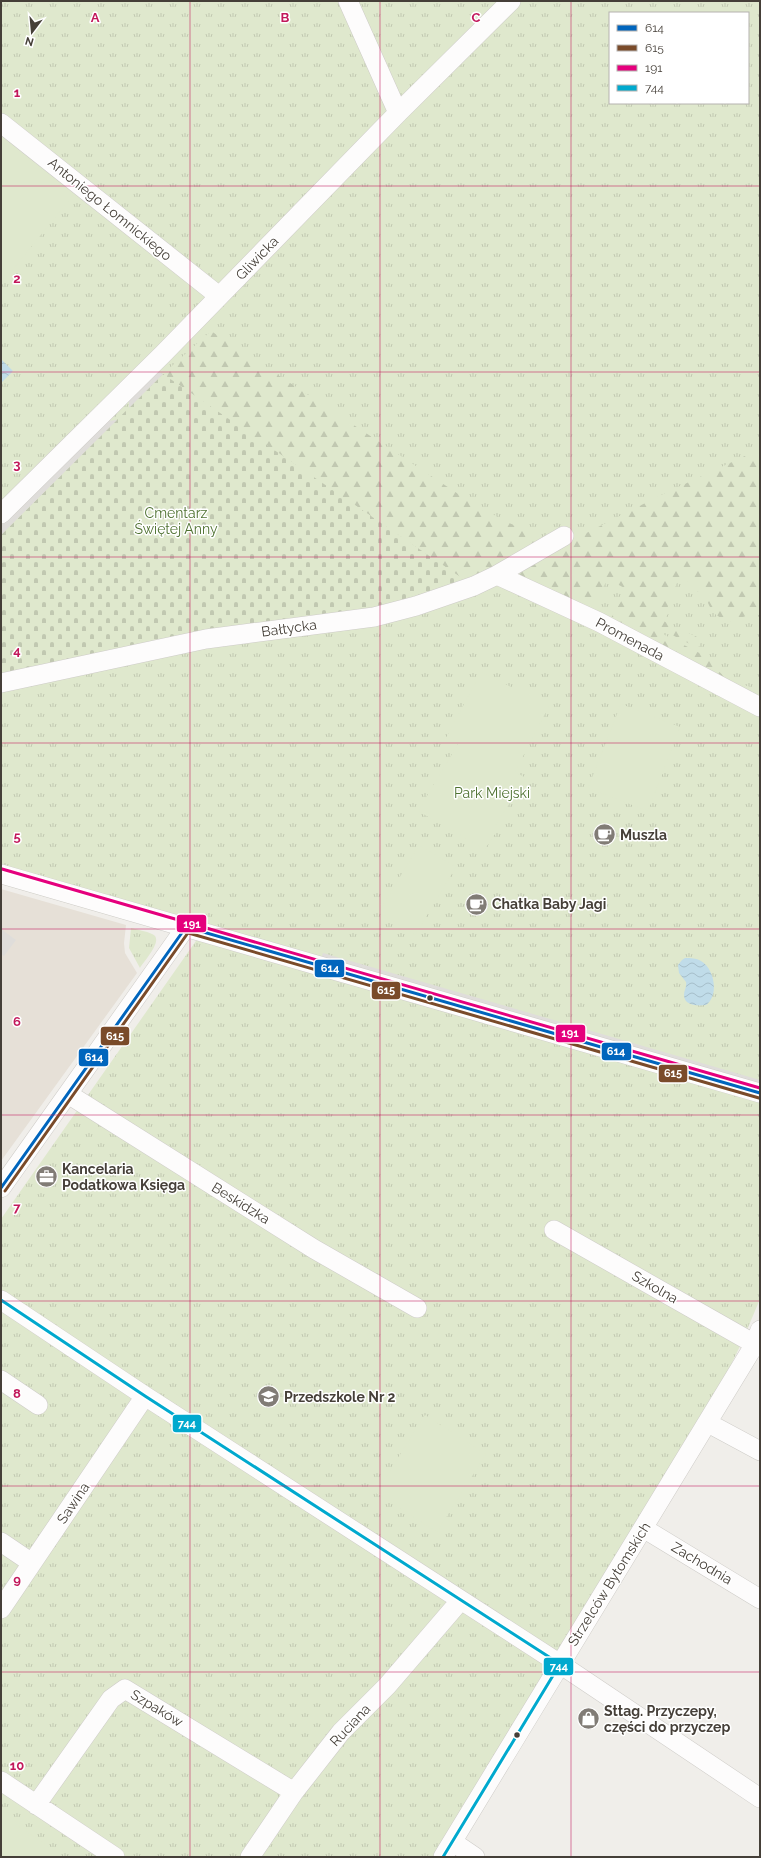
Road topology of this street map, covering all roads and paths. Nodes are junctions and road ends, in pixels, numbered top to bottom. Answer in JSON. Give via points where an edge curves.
{"nodes":[{"id":1,"x":348,"y":1,"type":"edge"},
{"id":2,"x":511,"y":1,"type":"edge"},
{"id":3,"x":398,"y":113,"type":"junction"},
{"id":4,"x":1,"y":123,"type":"edge"},
{"id":5,"x":219,"y":296,"type":"junction"},
{"id":6,"x":1,"y":514,"type":"edge"},
{"id":7,"x":564,"y":536,"type":"dead end"},
{"id":8,"x":497,"y":575,"type":"junction"},
{"id":9,"x":1,"y":683,"type":"edge"},
{"id":10,"x":760,"y":707,"type":"edge"},
{"id":11,"x":1,"y":874,"type":"edge"},
{"id":12,"x":186,"y":927,"type":"junction"},
{"id":13,"x":68,"y":1094,"type":"junction"},
{"id":14,"x":760,"y":1094,"type":"edge"},
{"id":15,"x":1,"y":1188,"type":"edge"},
{"id":16,"x":554,"y":1230,"type":"dead end"},
{"id":17,"x":1,"y":1300,"type":"edge"},
{"id":18,"x":417,"y":1308,"type":"dead end"},
{"id":19,"x":758,"y":1341,"type":"edge"},
{"id":20,"x":1,"y":1380,"type":"edge"},
{"id":21,"x":145,"y":1396,"type":"junction"},
{"id":22,"x":38,"y":1405,"type":"dead end"},
{"id":23,"x":708,"y":1422,"type":"junction"},
{"id":24,"x":760,"y":1451,"type":"edge"},
{"id":25,"x":643,"y":1528,"type":"junction"},
{"id":26,"x":1,"y":1542,"type":"edge"},
{"id":27,"x":32,"y":1563,"type":"junction"},
{"id":28,"x":760,"y":1599,"type":"edge"},
{"id":29,"x":460,"y":1601,"type":"junction"},
{"id":30,"x":1,"y":1609,"type":"edge"},
{"id":31,"x":560,"y":1664,"type":"junction"},
{"id":32,"x":1,"y":1781,"type":"edge"},
{"id":33,"x":294,"y":1792,"type":"junction"},
{"id":34,"x":760,"y":1798,"type":"edge"},
{"id":35,"x":36,"y":1805,"type":"junction"},
{"id":36,"x":448,"y":1850,"type":"edge"},
{"id":37,"x":115,"y":1857,"type":"edge"},
{"id":38,"x":250,"y":1857,"type":"edge"},
{"id":39,"x":475,"y":1857,"type":"edge"}],
"edges":[{"from":1,"to":3,"type":"street"},
{"from":2,"to":3,"type":"street","name":"Gliwicka"},
{"from":3,"to":5,"type":"street","name":"Gliwicka"},
{"from":4,"to":5,"type":"street","name":"Antoniego Łomnickiego"},
{"from":5,"to":6,"type":"street","name":"Gliwicka"},
{"from":7,"to":8,"type":"street","name":"Bałtycka"},
{"from":8,"to":9,"type":"street","name":"Bałtycka","via":[[474,586],[416,606],[374,617],[206,639]]},
{"from":8,"to":10,"type":"street","name":"Promenada","via":[[599,622]]},
{"from":11,"to":12,"type":"street"},
{"from":12,"to":13,"type":"street"},
{"from":12,"to":14,"type":"street"},
{"from":13,"to":15,"type":"street"},
{"from":13,"to":18,"type":"street","name":"Beskidzka","via":[[314,1249]]},
{"from":16,"to":19,"type":"street","name":"Szkolna"},
{"from":17,"to":21,"type":"street"},
{"from":19,"to":23,"type":"street","name":"Strzelców Bytomskich"},
{"from":20,"to":22,"type":"street"},
{"from":21,"to":27,"type":"street","name":"Sawina"},
{"from":21,"to":29,"type":"street"},
{"from":23,"to":24,"type":"street"},
{"from":23,"to":25,"type":"street","name":"Strzelców Bytomskich"},
{"from":25,"to":28,"type":"street","name":"Zachodnia"},
{"from":25,"to":31,"type":"street","name":"Strzelców Bytomskich"},
{"from":26,"to":27,"type":"street"},
{"from":27,"to":30,"type":"street","name":"Sawina"},
{"from":29,"to":31,"type":"street"},
{"from":29,"to":33,"type":"street","name":"Ruciana","via":[[387,1686],[341,1732]]},
{"from":31,"to":34,"type":"street"},
{"from":31,"to":36,"type":"street","name":"Strzelców Bytomskich"},
{"from":32,"to":35,"type":"street"},
{"from":33,"to":35,"type":"street","name":"Szpaków","via":[[125,1689],[111,1699]]},
{"from":33,"to":38,"type":"street","name":"Ruciana"},
{"from":35,"to":37,"type":"street"},
{"from":36,"to":39,"type":"street"}]}
